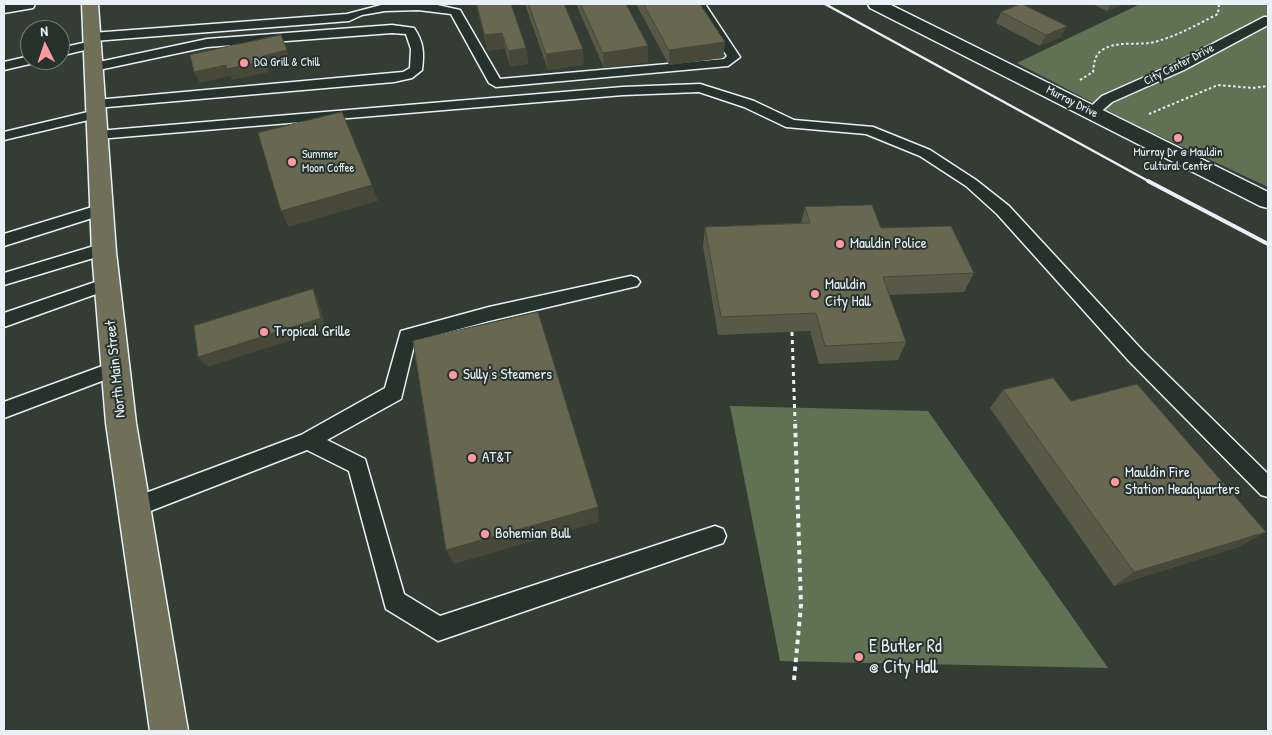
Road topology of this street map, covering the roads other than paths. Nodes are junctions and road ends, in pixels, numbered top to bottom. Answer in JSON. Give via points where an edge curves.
{"nodes":[{"id":1,"x":27,"y":4,"type":"edge"},
{"id":2,"x":90,"y":4,"type":"edge"},
{"id":3,"x":699,"y":4,"type":"edge"},
{"id":4,"x":876,"y":4,"type":"edge"},
{"id":5,"x":4,"y":8,"type":"edge"},
{"id":6,"x":353,"y":8,"type":"edge"},
{"id":7,"x":1268,"y":20,"type":"edge"},
{"id":8,"x":410,"y":31,"type":"joint"},
{"id":9,"x":93,"y":50,"type":"junction"},
{"id":10,"x":70,"y":51,"type":"edge"},
{"id":11,"x":20,"y":62,"type":"edge"},
{"id":12,"x":4,"y":66,"type":"edge"},
{"id":13,"x":1092,"y":112,"type":"junction"},
{"id":14,"x":97,"y":118,"type":"junction"},
{"id":15,"x":4,"y":136,"type":"edge"},
{"id":16,"x":1268,"y":201,"type":"edge"},
{"id":17,"x":102,"y":209,"type":"junction"},
{"id":18,"x":4,"y":240,"type":"edge"},
{"id":19,"x":104,"y":249,"type":"junction"},
{"id":20,"x":4,"y":279,"type":"edge"},
{"id":21,"x":631,"y":282,"type":"dead end"},
{"id":22,"x":107,"y":284,"type":"junction"},
{"id":23,"x":4,"y":320,"type":"edge"},
{"id":24,"x":116,"y":368,"type":"junction"},
{"id":25,"x":4,"y":410,"type":"edge"},
{"id":26,"x":308,"y":441,"type":"junction"},
{"id":27,"x":1268,"y":488,"type":"edge"},
{"id":28,"x":135,"y":507,"type":"junction"},
{"id":29,"x":715,"y":536,"type":"dead end"},
{"id":30,"x":169,"y":731,"type":"edge"}],
"edges":[{"from":1,"to":5,"type":"street"},
{"from":2,"to":9,"type":"main road","name":"North Main Street"},
{"from":3,"to":6,"type":"lane","via":[[734,57],[728,62],[496,83],[456,12],[444,7]]},
{"from":4,"to":13,"type":"street","name":"Murray Drive"},
{"from":6,"to":9,"type":"lane","via":[[349,17]]},
{"from":7,"to":13,"type":"lane","name":"City Center Drive","via":[[1107,100]]},
{"from":8,"to":9,"type":"lane","via":[[392,29]]},
{"from":8,"to":14,"type":"lane","via":[[416,38],[418,59],[416,70],[407,75]]},
{"from":9,"to":10,"type":"lane"},
{"from":9,"to":14,"type":"main road","name":"North Main Street"},
{"from":11,"to":12,"type":"lane"},
{"from":13,"to":16,"type":"street","name":"Murray Drive"},
{"from":14,"to":15,"type":"lane"},
{"from":14,"to":17,"type":"main road","name":"North Main Street"},
{"from":14,"to":27,"type":"lane","via":[[200,126],[623,91],[700,88],[749,104],[791,124],[868,130],[925,153],[971,183],[1003,210],[1136,356]]},
{"from":17,"to":18,"type":"lane"},
{"from":17,"to":19,"type":"main road","name":"North Main Street"},
{"from":19,"to":20,"type":"lane"},
{"from":19,"to":22,"type":"main road","name":"North Main Street"},
{"from":21,"to":26,"type":"lane","via":[[407,336],[394,393]]},
{"from":22,"to":23,"type":"lane"},
{"from":22,"to":24,"type":"main road","name":"North Main Street"},
{"from":24,"to":25,"type":"lane"},
{"from":24,"to":28,"type":"main road","name":"North Main Street"},
{"from":26,"to":28,"type":"lane"},
{"from":26,"to":29,"type":"lane","via":[[358,465],[394,601],[438,629]]},
{"from":28,"to":30,"type":"main road","name":"North Main Street"}]}
